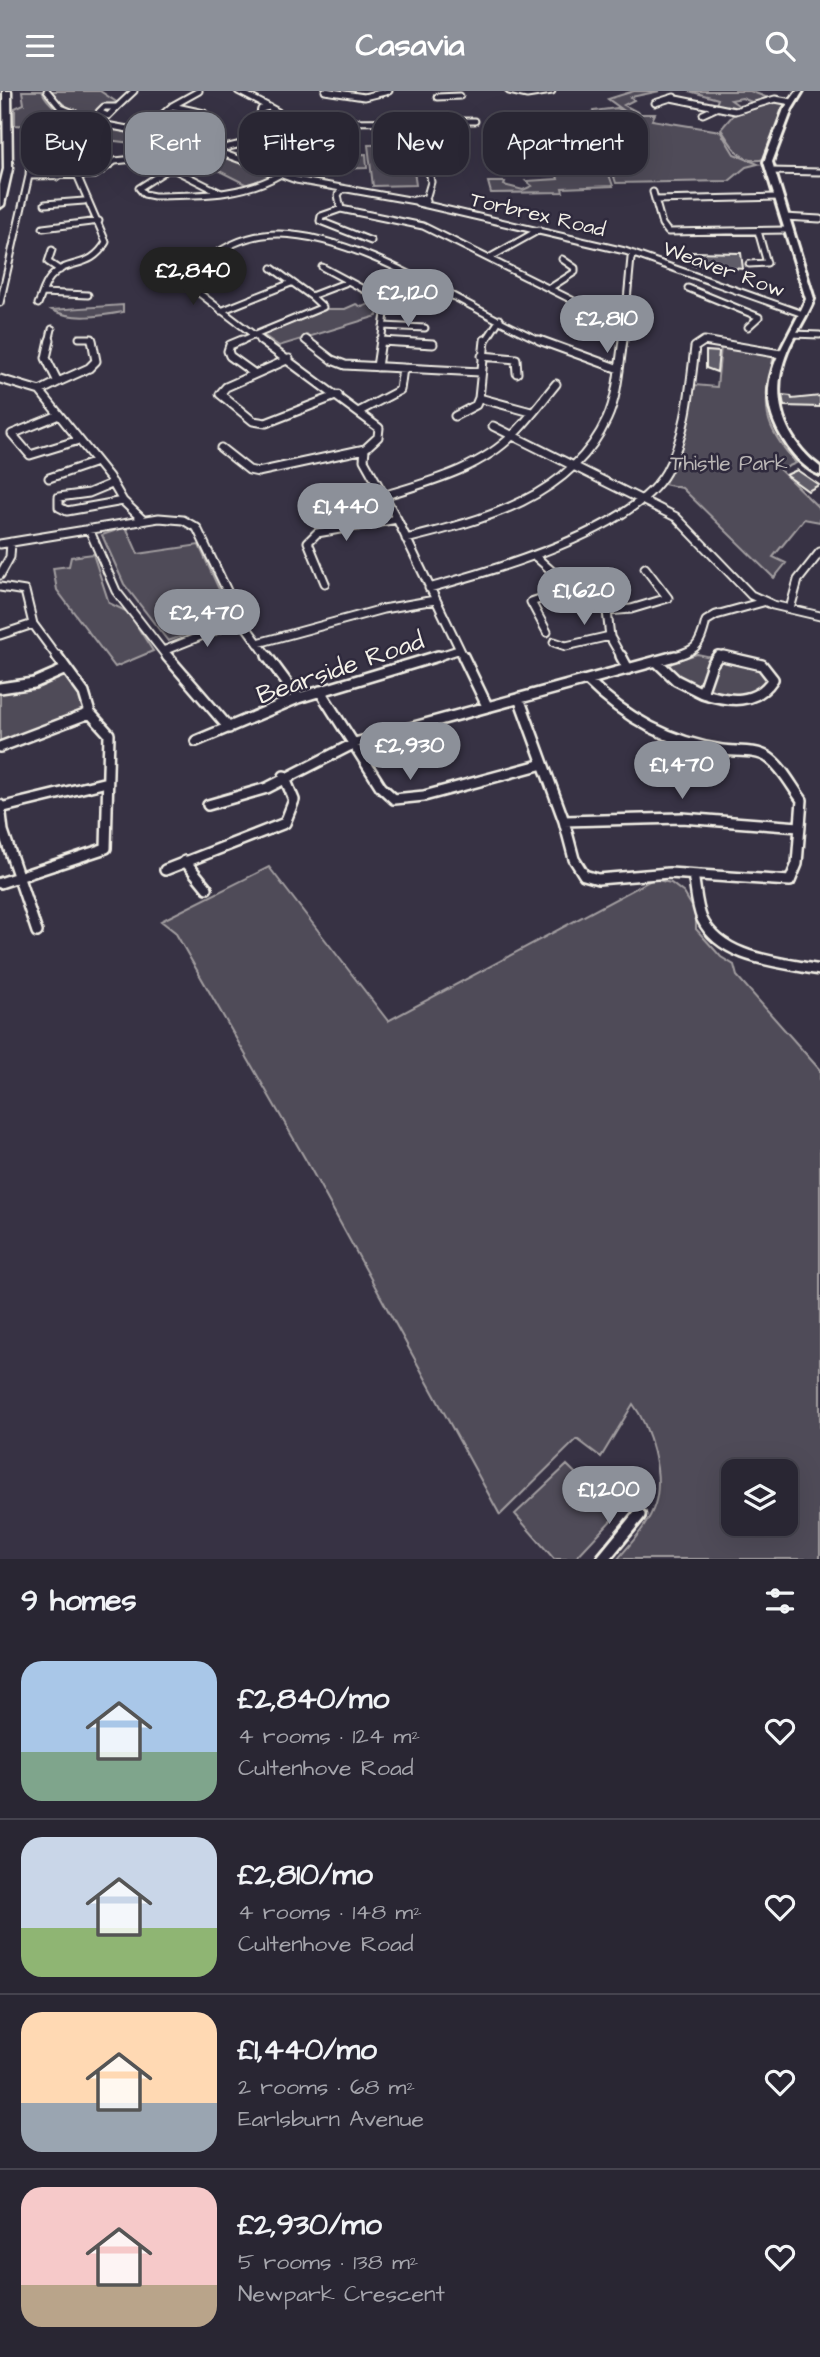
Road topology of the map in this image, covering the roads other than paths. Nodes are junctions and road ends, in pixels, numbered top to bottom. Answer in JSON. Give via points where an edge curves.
{"nodes":[{"id":1,"x":6,"y":91,"type":"edge"},
{"id":2,"x":47,"y":91,"type":"edge"},
{"id":3,"x":134,"y":91,"type":"edge"},
{"id":4,"x":253,"y":91,"type":"edge"},
{"id":5,"x":325,"y":91,"type":"edge"},
{"id":6,"x":389,"y":91,"type":"edge"},
{"id":7,"x":509,"y":91,"type":"edge"},
{"id":8,"x":552,"y":91,"type":"edge"},
{"id":9,"x":774,"y":91,"type":"edge"},
{"id":10,"x":800,"y":91,"type":"edge"},
{"id":11,"x":195,"y":92,"type":"edge"},
{"id":12,"x":241,"y":92,"type":"edge"},
{"id":13,"x":441,"y":95,"type":"edge"},
{"id":14,"x":678,"y":95,"type":"dead end"},
{"id":15,"x":460,"y":96,"type":"dead end"},
{"id":16,"x":364,"y":97,"type":"junction"},
{"id":17,"x":671,"y":98,"type":"junction"},
{"id":18,"x":775,"y":99,"type":"junction"},
{"id":19,"x":792,"y":101,"type":"junction"},
{"id":20,"x":655,"y":103,"type":"dead end"},
{"id":21,"x":172,"y":106,"type":"junction"},
{"id":22,"x":117,"y":107,"type":"dead end"},
{"id":23,"x":268,"y":107,"type":"dead end"},
{"id":24,"x":367,"y":108,"type":"dead end"},
{"id":25,"x":716,"y":108,"type":"junction"},
{"id":26,"x":69,"y":112,"type":"edge"},
{"id":27,"x":165,"y":112,"type":"edge"},
{"id":28,"x":199,"y":112,"type":"edge"},
{"id":29,"x":703,"y":114,"type":"dead end"},
{"id":30,"x":469,"y":121,"type":"edge"},
{"id":31,"x":475,"y":121,"type":"dead end"},
{"id":32,"x":373,"y":122,"type":"edge"},
{"id":33,"x":225,"y":148,"type":"edge"},
{"id":34,"x":111,"y":158,"type":"edge"},
{"id":35,"x":125,"y":160,"type":"edge"},
{"id":36,"x":115,"y":161,"type":"junction"},
{"id":37,"x":770,"y":171,"type":"junction"},
{"id":38,"x":820,"y":172,"type":"edge"},
{"id":39,"x":279,"y":175,"type":"joint"},
{"id":40,"x":428,"y":175,"type":"edge"},
{"id":41,"x":29,"y":176,"type":"joint"},
{"id":42,"x":58,"y":177,"type":"joint"},
{"id":43,"x":78,"y":177,"type":"junction"},
{"id":44,"x":342,"y":189,"type":"junction"},
{"id":45,"x":653,"y":192,"type":"dead end"},
{"id":46,"x":221,"y":193,"type":"junction"},
{"id":47,"x":778,"y":197,"type":"junction"},
{"id":48,"x":421,"y":200,"type":"junction"},
{"id":49,"x":656,"y":200,"type":"junction"},
{"id":50,"x":84,"y":201,"type":"junction"},
{"id":51,"x":45,"y":204,"type":"dead end"},
{"id":52,"x":0,"y":205,"type":"edge"},
{"id":53,"x":341,"y":209,"type":"junction"},
{"id":54,"x":784,"y":217,"type":"junction"},
{"id":55,"x":820,"y":219,"type":"edge"},
{"id":56,"x":99,"y":221,"type":"junction"},
{"id":57,"x":43,"y":228,"type":"dead end"},
{"id":58,"x":539,"y":230,"type":"junction"},
{"id":59,"x":787,"y":230,"type":"junction"},
{"id":60,"x":758,"y":231,"type":"junction"},
{"id":61,"x":371,"y":241,"type":"dead end"},
{"id":62,"x":52,"y":250,"type":"dead end"},
{"id":63,"x":634,"y":254,"type":"junction"},
{"id":64,"x":489,"y":258,"type":"junction"},
{"id":65,"x":562,"y":259,"type":"dead end"},
{"id":66,"x":749,"y":264,"type":"dead end"},
{"id":67,"x":322,"y":267,"type":"dead end"},
{"id":68,"x":272,"y":268,"type":"dead end"},
{"id":69,"x":60,"y":270,"type":"junction"},
{"id":70,"x":291,"y":283,"type":"junction"},
{"id":71,"x":345,"y":283,"type":"junction"},
{"id":72,"x":715,"y":283,"type":"junction"},
{"id":73,"x":550,"y":288,"type":"junction"},
{"id":74,"x":688,"y":288,"type":"dead end"},
{"id":75,"x":43,"y":293,"type":"junction"},
{"id":76,"x":702,"y":294,"type":"junction"},
{"id":77,"x":88,"y":295,"type":"dead end"},
{"id":78,"x":311,"y":296,"type":"junction"},
{"id":79,"x":378,"y":297,"type":"dead end"},
{"id":80,"x":572,"y":300,"type":"dead end"},
{"id":81,"x":0,"y":303,"type":"edge"},
{"id":82,"x":38,"y":304,"type":"dead end"},
{"id":83,"x":221,"y":311,"type":"junction"},
{"id":84,"x":385,"y":314,"type":"dead end"},
{"id":85,"x":803,"y":314,"type":"junction"},
{"id":86,"x":500,"y":319,"type":"junction"},
{"id":87,"x":383,"y":326,"type":"junction"},
{"id":88,"x":748,"y":327,"type":"dead end"},
{"id":89,"x":425,"y":328,"type":"dead end"},
{"id":90,"x":52,"y":329,"type":"dead end"},
{"id":91,"x":792,"y":334,"type":"junction"},
{"id":92,"x":255,"y":336,"type":"junction"},
{"id":93,"x":79,"y":338,"type":"dead end"},
{"id":94,"x":819,"y":338,"type":"edge"},
{"id":95,"x":306,"y":340,"type":"dead end"},
{"id":96,"x":380,"y":341,"type":"junction"},
{"id":97,"x":433,"y":344,"type":"dead end"},
{"id":98,"x":781,"y":354,"type":"junction"},
{"id":99,"x":482,"y":356,"type":"junction"},
{"id":100,"x":289,"y":359,"type":"junction"},
{"id":101,"x":377,"y":367,"type":"junction"},
{"id":102,"x":403,"y":368,"type":"junction"},
{"id":103,"x":619,"y":369,"type":"junction"},
{"id":104,"x":480,"y":372,"type":"junction"},
{"id":105,"x":517,"y":373,"type":"dead end"},
{"id":106,"x":255,"y":374,"type":"junction"},
{"id":107,"x":0,"y":379,"type":"edge"},
{"id":108,"x":58,"y":382,"type":"junction"},
{"id":109,"x":556,"y":384,"type":"dead end"},
{"id":110,"x":40,"y":391,"type":"junction"},
{"id":111,"x":338,"y":395,"type":"junction"},
{"id":112,"x":479,"y":398,"type":"junction"},
{"id":113,"x":360,"y":411,"type":"junction"},
{"id":114,"x":531,"y":412,"type":"junction"},
{"id":115,"x":59,"y":415,"type":"junction"},
{"id":116,"x":455,"y":417,"type":"dead end"},
{"id":117,"x":492,"y":426,"type":"dead end"},
{"id":118,"x":513,"y":436,"type":"junction"},
{"id":119,"x":79,"y":440,"type":"junction"},
{"id":120,"x":221,"y":449,"type":"dead end"},
{"id":121,"x":365,"y":449,"type":"junction"},
{"id":122,"x":96,"y":462,"type":"junction"},
{"id":123,"x":576,"y":466,"type":"junction"},
{"id":124,"x":820,"y":473,"type":"edge"},
{"id":125,"x":49,"y":478,"type":"dead end"},
{"id":126,"x":113,"y":483,"type":"junction"},
{"id":127,"x":383,"y":496,"type":"junction"},
{"id":128,"x":642,"y":498,"type":"junction"},
{"id":129,"x":123,"y":501,"type":"junction"},
{"id":130,"x":397,"y":519,"type":"junction"},
{"id":131,"x":143,"y":520,"type":"junction"},
{"id":132,"x":89,"y":529,"type":"junction"},
{"id":133,"x":407,"y":539,"type":"junction"},
{"id":134,"x":11,"y":542,"type":"junction"},
{"id":135,"x":0,"y":544,"type":"edge"},
{"id":136,"x":820,"y":552,"type":"edge"},
{"id":137,"x":536,"y":557,"type":"junction"},
{"id":138,"x":645,"y":568,"type":"dead end"},
{"id":139,"x":0,"y":575,"type":"edge"},
{"id":140,"x":325,"y":583,"type":"dead end"},
{"id":141,"x":0,"y":587,"type":"edge"},
{"id":142,"x":429,"y":588,"type":"junction"},
{"id":143,"x":572,"y":588,"type":"junction"},
{"id":144,"x":435,"y":600,"type":"junction"},
{"id":145,"x":763,"y":602,"type":"junction"},
{"id":146,"x":790,"y":609,"type":"junction"},
{"id":147,"x":607,"y":611,"type":"junction"},
{"id":148,"x":820,"y":616,"type":"edge"},
{"id":149,"x":242,"y":620,"type":"junction"},
{"id":150,"x":33,"y":624,"type":"junction"},
{"id":151,"x":547,"y":632,"type":"dead end"},
{"id":152,"x":0,"y":635,"type":"edge"},
{"id":153,"x":610,"y":636,"type":"junction"},
{"id":154,"x":554,"y":642,"type":"dead end"},
{"id":155,"x":258,"y":643,"type":"junction"},
{"id":156,"x":458,"y":650,"type":"junction"},
{"id":157,"x":163,"y":651,"type":"junction"},
{"id":158,"x":656,"y":661,"type":"junction"},
{"id":159,"x":66,"y":669,"type":"junction"},
{"id":160,"x":628,"y":669,"type":"junction"},
{"id":161,"x":587,"y":680,"type":"junction"},
{"id":162,"x":0,"y":688,"type":"edge"},
{"id":163,"x":320,"y":691,"type":"junction"},
{"id":164,"x":702,"y":692,"type":"junction"},
{"id":165,"x":298,"y":698,"type":"junction"},
{"id":166,"x":519,"y":698,"type":"junction"},
{"id":167,"x":487,"y":706,"type":"junction"},
{"id":168,"x":90,"y":713,"type":"junction"},
{"id":169,"x":229,"y":728,"type":"junction"},
{"id":170,"x":196,"y":741,"type":"dead end"},
{"id":171,"x":355,"y":743,"type":"junction"},
{"id":172,"x":0,"y":747,"type":"edge"},
{"id":173,"x":543,"y":764,"type":"junction"},
{"id":174,"x":285,"y":776,"type":"junction"},
{"id":175,"x":107,"y":782,"type":"junction"},
{"id":176,"x":208,"y":805,"type":"dead end"},
{"id":177,"x":0,"y":807,"type":"edge"},
{"id":178,"x":564,"y":821,"type":"junction"},
{"id":179,"x":799,"y":827,"type":"junction"},
{"id":180,"x":185,"y":861,"type":"junction"},
{"id":181,"x":165,"y":870,"type":"dead end"},
{"id":182,"x":19,"y":875,"type":"junction"},
{"id":183,"x":693,"y":875,"type":"junction"},
{"id":184,"x":0,"y":883,"type":"edge"},
{"id":185,"x":207,"y":888,"type":"dead end"},
{"id":186,"x":37,"y":932,"type":"dead end"},
{"id":187,"x":820,"y":970,"type":"edge"},
{"id":188,"x":639,"y":1515,"type":"dead end"},
{"id":189,"x":603,"y":1559,"type":"edge"}],
"edges":[{"from":1,"to":52,"type":"highway","via":[[8,169]]},
{"from":2,"to":26,"type":"street","name":"Torbrex Road"},
{"from":3,"to":22,"type":"street"},
{"from":4,"to":12,"type":"street"},
{"from":5,"to":16,"type":"street"},
{"from":6,"to":16,"type":"street"},
{"from":7,"to":8,"type":"street","via":[[527,95]]},
{"from":9,"to":18,"type":"street"},
{"from":10,"to":19,"type":"main road"},
{"from":11,"to":21,"type":"street"},
{"from":12,"to":23,"type":"street"},
{"from":13,"to":15,"type":"street"},
{"from":14,"to":17,"type":"street"},
{"from":16,"to":24,"type":"street"},
{"from":17,"to":20,"type":"street"},
{"from":17,"to":25,"type":"street"},
{"from":18,"to":19,"type":"street"},
{"from":18,"to":25,"type":"street","via":[[735,111]]},
{"from":19,"to":37,"type":"main road","via":[[768,162]]},
{"from":21,"to":27,"type":"street"},
{"from":21,"to":28,"type":"street"},
{"from":25,"to":29,"type":"street"},
{"from":30,"to":31,"type":"street"},
{"from":32,"to":33,"type":"street","via":[[334,122]]},
{"from":34,"to":36,"type":"street"},
{"from":35,"to":36,"type":"street"},
{"from":36,"to":43,"type":"street","via":[[94,175]]},
{"from":37,"to":38,"type":"street"},
{"from":37,"to":47,"type":"main road"},
{"from":39,"to":44,"type":"street","name":"Torbrex Road"},
{"from":39,"to":46,"type":"street","via":[[249,191]]},
{"from":40,"to":48,"type":"street","via":[[430,191]]},
{"from":41,"to":42,"type":"street"},
{"from":41,"to":81,"type":"street"},
{"from":42,"to":43,"type":"street"},
{"from":43,"to":50,"type":"street"},
{"from":44,"to":48,"type":"street","name":"Torbrex Road"},
{"from":44,"to":53,"type":"street","via":[[338,195]]},
{"from":45,"to":49,"type":"street"},
{"from":46,"to":46,"type":"street","via":[[175,170],[167,170],[139,188],[154,196]]},
{"from":47,"to":49,"type":"street"},
{"from":47,"to":54,"type":"main road"},
{"from":48,"to":58,"type":"street","name":"Torbrex Road"},
{"from":49,"to":60,"type":"street","via":[[668,232]]},
{"from":50,"to":51,"type":"street"},
{"from":50,"to":56,"type":"street"},
{"from":53,"to":61,"type":"street","via":[[321,216],[320,221]]},
{"from":53,"to":64,"type":"street","via":[[423,226]]},
{"from":54,"to":55,"type":"street"},
{"from":54,"to":59,"type":"main road"},
{"from":56,"to":57,"type":"street"},
{"from":56,"to":69,"type":"street","via":[[106,242],[102,253],[85,265]]},
{"from":58,"to":63,"type":"street","name":"Torbrex Road"},
{"from":58,"to":64,"type":"street"},
{"from":59,"to":60,"type":"street"},
{"from":59,"to":85,"type":"main road","via":[[810,299]]},
{"from":60,"to":66,"type":"street","via":[[767,263]]},
{"from":62,"to":69,"type":"street","via":[[48,262]]},
{"from":63,"to":72,"type":"street","name":"Weaver Row"},
{"from":63,"to":103,"type":"street"},
{"from":64,"to":73,"type":"street"},
{"from":65,"to":73,"type":"street","via":[[575,272]]},
{"from":67,"to":71,"type":"street"},
{"from":68,"to":70,"type":"street"},
{"from":69,"to":75,"type":"street","via":[[49,278]]},
{"from":70,"to":78,"type":"street"},
{"from":70,"to":83,"type":"street"},
{"from":71,"to":78,"type":"street"},
{"from":71,"to":79,"type":"street","via":[[359,284]]},
{"from":72,"to":76,"type":"street"},
{"from":72,"to":85,"type":"street","name":"Weaver Row"},
{"from":73,"to":80,"type":"street"},
{"from":74,"to":76,"type":"street"},
{"from":75,"to":77,"type":"street"},
{"from":75,"to":82,"type":"street"},
{"from":76,"to":88,"type":"street","via":[[759,317]]},
{"from":78,"to":92,"type":"street","via":[[323,307]]},
{"from":83,"to":86,"type":"street","via":[[199,293],[198,269],[223,247],[248,237],[278,234],[355,252]]},
{"from":83,"to":92,"type":"street"},
{"from":84,"to":87,"type":"street"},
{"from":85,"to":91,"type":"main road"},
{"from":86,"to":99,"type":"street","via":[[485,338]]},
{"from":86,"to":103,"type":"street","via":[[580,359]]},
{"from":87,"to":89,"type":"street"},
{"from":87,"to":96,"type":"street"},
{"from":90,"to":108,"type":"street","via":[[47,358]]},
{"from":91,"to":94,"type":"street"},
{"from":91,"to":98,"type":"main road"},
{"from":92,"to":100,"type":"street"},
{"from":92,"to":106,"type":"street","via":[[230,345],[228,351]]},
{"from":93,"to":108,"type":"street","via":[[92,338],[96,361]]},
{"from":95,"to":101,"type":"street","via":[[345,365]]},
{"from":96,"to":97,"type":"street"},
{"from":96,"to":101,"type":"street"},
{"from":98,"to":124,"type":"main road","via":[[774,389],[777,418],[790,447]]},
{"from":98,"to":128,"type":"street","via":[[716,341],[695,347],[689,401],[678,443],[666,474]]},
{"from":99,"to":104,"type":"street"},
{"from":99,"to":105,"type":"street","via":[[516,359]]},
{"from":100,"to":106,"type":"street"},
{"from":100,"to":111,"type":"street"},
{"from":101,"to":102,"type":"street"},
{"from":102,"to":104,"type":"street"},
{"from":102,"to":113,"type":"street","via":[[400,390]]},
{"from":103,"to":123,"type":"street","via":[[607,420]]},
{"from":104,"to":112,"type":"street"},
{"from":106,"to":111,"type":"street","via":[[220,394],[258,422],[271,422]]},
{"from":107,"to":110,"type":"street"},
{"from":108,"to":110,"type":"street"},
{"from":109,"to":114,"type":"street"},
{"from":110,"to":115,"type":"street"},
{"from":111,"to":113,"type":"street"},
{"from":112,"to":114,"type":"street"},
{"from":112,"to":116,"type":"street"},
{"from":113,"to":121,"type":"street","via":[[380,432]]},
{"from":114,"to":118,"type":"street"},
{"from":115,"to":119,"type":"street"},
{"from":115,"to":119,"type":"street","via":[[16,429],[12,435],[30,455]]},
{"from":117,"to":118,"type":"street"},
{"from":118,"to":123,"type":"street"},
{"from":118,"to":127,"type":"street","via":[[444,477]]},
{"from":119,"to":122,"type":"street"},
{"from":120,"to":121,"type":"street","via":[[258,472]]},
{"from":121,"to":127,"type":"street","via":[[364,460]]},
{"from":122,"to":125,"type":"street"},
{"from":122,"to":126,"type":"street"},
{"from":123,"to":128,"type":"street"},
{"from":123,"to":133,"type":"street","via":[[548,490],[508,510]]},
{"from":126,"to":129,"type":"street"},
{"from":126,"to":129,"type":"street","via":[[89,493],[59,497],[59,507],[67,511]]},
{"from":127,"to":130,"type":"street"},
{"from":128,"to":137,"type":"street"},
{"from":128,"to":145,"type":"street","via":[[676,517]]},
{"from":129,"to":131,"type":"street"},
{"from":130,"to":133,"type":"street"},
{"from":130,"to":140,"type":"street","via":[[317,533],[308,542]]},
{"from":131,"to":132,"type":"street"},
{"from":131,"to":149,"type":"street","via":[[183,520],[197,527]]},
{"from":132,"to":134,"type":"street"},
{"from":132,"to":157,"type":"street","via":[[116,590]]},
{"from":133,"to":142,"type":"street"},
{"from":134,"to":135,"type":"street"},
{"from":134,"to":139,"type":"street","via":[[10,557]]},
{"from":136,"to":146,"type":"street","via":[[798,580]]},
{"from":137,"to":142,"type":"street"},
{"from":137,"to":143,"type":"street"},
{"from":138,"to":147,"type":"street","via":[[668,597]]},
{"from":141,"to":150,"type":"street","via":[[25,591]]},
{"from":142,"to":144,"type":"street"},
{"from":143,"to":147,"type":"street"},
{"from":143,"to":151,"type":"street","via":[[531,602]]},
{"from":144,"to":155,"type":"street","via":[[383,609]]},
{"from":144,"to":156,"type":"street"},
{"from":145,"to":146,"type":"street"},
{"from":145,"to":158,"type":"street","via":[[716,615],[706,621],[696,649]]},
{"from":146,"to":148,"type":"street"},
{"from":147,"to":153,"type":"street"},
{"from":149,"to":155,"type":"street"},
{"from":149,"to":157,"type":"street"},
{"from":150,"to":152,"type":"street"},
{"from":150,"to":159,"type":"street"},
{"from":153,"to":154,"type":"street","via":[[566,646]]},
{"from":153,"to":160,"type":"street"},
{"from":155,"to":165,"type":"street"},
{"from":156,"to":163,"type":"street","name":"Bearside Road"},
{"from":156,"to":167,"type":"street"},
{"from":157,"to":169,"type":"street"},
{"from":158,"to":160,"type":"street"},
{"from":158,"to":164,"type":"street","via":[[674,679]]},
{"from":159,"to":162,"type":"street","via":[[52,678]]},
{"from":159,"to":168,"type":"street","via":[[84,694]]},
{"from":160,"to":161,"type":"street"},
{"from":161,"to":166,"type":"street"},
{"from":161,"to":179,"type":"street","via":[[611,706],[652,732],[686,744],[769,758],[802,800]]},
{"from":163,"to":165,"type":"street","name":"Bearside Road"},
{"from":163,"to":171,"type":"street"},
{"from":164,"to":164,"type":"street","via":[[719,655],[762,665],[773,679],[761,696],[732,700]]},
{"from":165,"to":169,"type":"street","name":"Bearside Road"},
{"from":166,"to":167,"type":"street"},
{"from":166,"to":173,"type":"street"},
{"from":167,"to":171,"type":"street"},
{"from":168,"to":172,"type":"street"},
{"from":168,"to":175,"type":"street","via":[[109,734]]},
{"from":169,"to":170,"type":"street","name":"Bearside Road"},
{"from":171,"to":173,"type":"street","via":[[381,787],[394,799],[424,796]]},
{"from":171,"to":174,"type":"street"},
{"from":173,"to":178,"type":"street"},
{"from":174,"to":176,"type":"street","via":[[267,787]]},
{"from":174,"to":180,"type":"street","via":[[296,797],[295,810],[285,823]]},
{"from":175,"to":177,"type":"street"},
{"from":175,"to":182,"type":"street","via":[[106,848]]},
{"from":177,"to":182,"type":"street","via":[[2,831]]},
{"from":178,"to":179,"type":"street","via":[[649,815]]},
{"from":178,"to":183,"type":"street","via":[[574,859],[584,876]]},
{"from":179,"to":183,"type":"street","via":[[795,874],[790,881]]},
{"from":180,"to":181,"type":"street"},
{"from":180,"to":185,"type":"street"},
{"from":182,"to":184,"type":"street"},
{"from":182,"to":186,"type":"street"},
{"from":183,"to":187,"type":"street","via":[[702,921],[727,946]]},
{"from":188,"to":189,"type":"street"}]}
